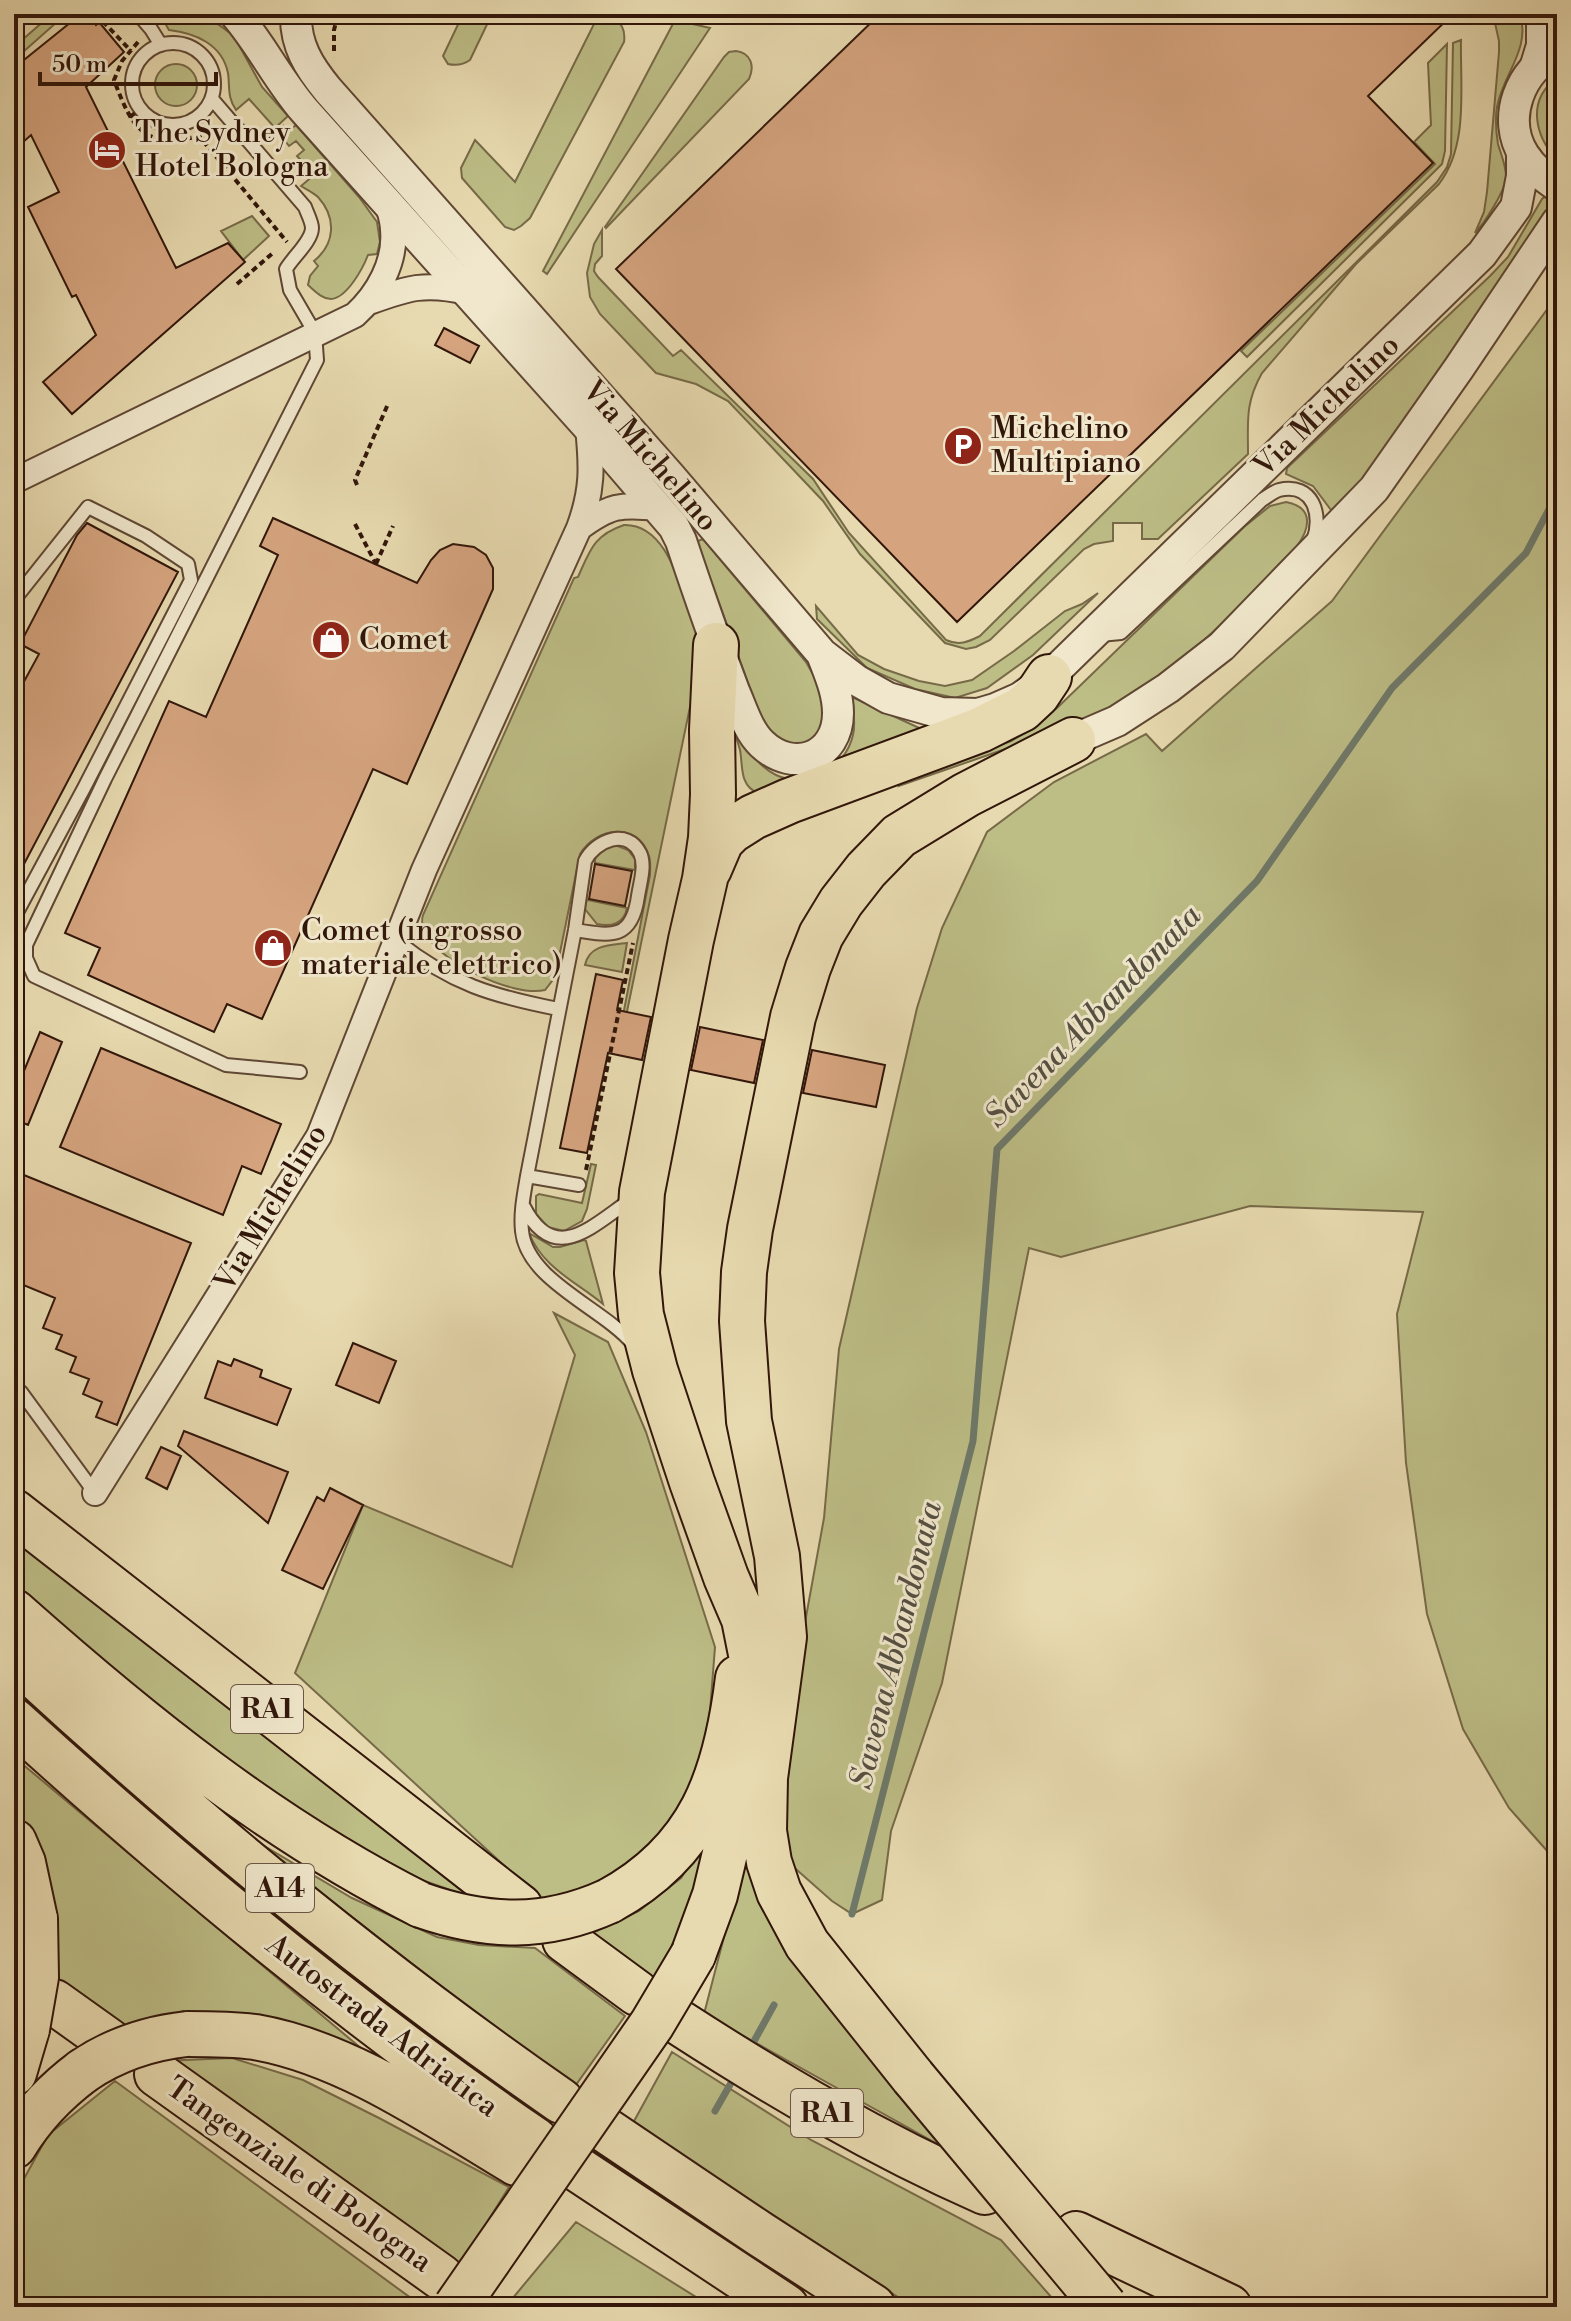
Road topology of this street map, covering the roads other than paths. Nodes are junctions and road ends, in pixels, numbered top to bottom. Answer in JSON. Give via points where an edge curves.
{"nodes":[{"id":1,"x":138,"y":14,"type":"edge"},
{"id":2,"x":235,"y":14,"type":"edge"},
{"id":3,"x":296,"y":14,"type":"edge"},
{"id":4,"x":1539,"y":14,"type":"edge"},
{"id":5,"x":161,"y":45,"type":"junction"},
{"id":6,"x":1557,"y":52,"type":"edge"},
{"id":7,"x":1531,"y":71,"type":"junction"},
{"id":8,"x":212,"y":99,"type":"junction"},
{"id":9,"x":1522,"y":152,"type":"junction"},
{"id":10,"x":1557,"y":186,"type":"edge"},
{"id":11,"x":388,"y":205,"type":"junction"},
{"id":12,"x":1557,"y":222,"type":"edge"},
{"id":13,"x":467,"y":292,"type":"junction"},
{"id":14,"x":369,"y":302,"type":"junction"},
{"id":15,"x":315,"y":333,"type":"junction"},
{"id":16,"x":588,"y":427,"type":"junction"},
{"id":17,"x":14,"y":481,"type":"edge"},
{"id":18,"x":658,"y":508,"type":"junction"},
{"id":19,"x":579,"y":528,"type":"junction"},
{"id":20,"x":1304,"y":563,"type":"junction"},
{"id":21,"x":14,"y":600,"type":"edge"},
{"id":22,"x":1090,"y":636,"type":"junction"},
{"id":23,"x":716,"y":645,"type":"junction"},
{"id":24,"x":822,"y":654,"type":"junction"},
{"id":25,"x":1049,"y":677,"type":"junction"},
{"id":26,"x":1073,"y":740,"type":"joint"},
{"id":27,"x":705,"y":879,"type":"junction"},
{"id":28,"x":14,"y":918,"type":"edge"},
{"id":29,"x":575,"y":930,"type":"junction"},
{"id":30,"x":397,"y":941,"type":"junction"},
{"id":31,"x":558,"y":1009,"type":"junction"},
{"id":32,"x":300,"y":1072,"type":"dead end"},
{"id":33,"x":527,"y":1176,"type":"junction"},
{"id":34,"x":579,"y":1185,"type":"road end"},
{"id":35,"x":642,"y":1192,"type":"junction"},
{"id":36,"x":522,"y":1204,"type":"junction"},
{"id":37,"x":655,"y":1370,"type":"junction"},
{"id":38,"x":21,"y":1392,"type":"dead end"},
{"id":39,"x":95,"y":1493,"type":"joint"},
{"id":40,"x":14,"y":1512,"type":"edge"},
{"id":41,"x":780,"y":1575,"type":"junction"},
{"id":42,"x":726,"y":1577,"type":"junction"},
{"id":43,"x":14,"y":1612,"type":"edge"},
{"id":44,"x":14,"y":1657,"type":"edge"},
{"id":45,"x":14,"y":1721,"type":"edge"},
{"id":46,"x":742,"y":1779,"type":"junction"},
{"id":47,"x":14,"y":1842,"type":"edge"},
{"id":48,"x":520,"y":1907,"type":"dead end"},
{"id":49,"x":565,"y":1940,"type":"dead end"},
{"id":50,"x":637,"y":1993,"type":"dead end"},
{"id":51,"x":40,"y":2016,"type":"junction"},
{"id":52,"x":677,"y":2021,"type":"dead end"},
{"id":53,"x":96,"y":2057,"type":"junction"},
{"id":54,"x":14,"y":2073,"type":"edge"},
{"id":55,"x":157,"y":2074,"type":"dead end"},
{"id":56,"x":561,"y":2101,"type":"dead end"},
{"id":57,"x":607,"y":2131,"type":"dead end"},
{"id":58,"x":14,"y":2146,"type":"edge"},
{"id":59,"x":985,"y":2192,"type":"dead end"},
{"id":60,"x":1076,"y":2234,"type":"dead end"},
{"id":61,"x":466,"y":2299,"type":"edge"},
{"id":62,"x":768,"y":2307,"type":"edge"},
{"id":63,"x":786,"y":2307,"type":"edge"},
{"id":64,"x":873,"y":2307,"type":"edge"},
{"id":65,"x":1105,"y":2307,"type":"edge"},
{"id":66,"x":1229,"y":2307,"type":"edge"}],
"edges":[{"from":1,"to":5,"type":"lane"},
{"from":2,"to":11,"type":"street","name":"Via Michelino","via":[[290,93]]},
{"from":3,"to":24,"type":"street","name":"Via Michelino","via":[[305,58],[328,90]]},
{"from":4,"to":7,"type":"street","via":[[1539,45]]},
{"from":5,"to":8,"type":"lane","via":[[187,45],[208,61]]},
{"from":5,"to":8,"type":"lane","via":[[149,51],[134,71],[135,97],[149,117],[172,125],[196,118]]},
{"from":6,"to":7,"type":"street"},
{"from":7,"to":9,"type":"street","name":"Via Michelino","via":[[1514,110]]},
{"from":8,"to":15,"type":"lane","via":[[305,207],[312,228],[308,242],[286,269],[290,290]]},
{"from":9,"to":10,"type":"street"},
{"from":9,"to":22,"type":"street","name":"Via Michelino","via":[[1516,207],[1482,254]]},
{"from":11,"to":13,"type":"street","name":"Via Michelino"},
{"from":11,"to":14,"type":"street","via":[[394,231],[391,257]]},
{"from":12,"to":20,"type":"street","name":"Via Michelino","via":[[1374,489]]},
{"from":13,"to":14,"type":"street","via":[[421,286]]},
{"from":13,"to":16,"type":"street","name":"Via Michelino"},
{"from":14,"to":15,"type":"street","via":[[355,315]]},
{"from":15,"to":17,"type":"street"},
{"from":15,"to":32,"type":"lane","via":[[317,360],[26,945],[34,976],[57,987],[226,1065]]},
{"from":16,"to":18,"type":"street","name":"Via Michelino"},
{"from":16,"to":19,"type":"street","name":"Via Michelino","via":[[591,485]]},
{"from":18,"to":19,"type":"street","name":"Via Michelino","via":[[613,508]]},
{"from":18,"to":23,"type":"street","name":"Via Michelino","via":[[681,541]]},
{"from":19,"to":30,"type":"street","name":"Via Michelino"},
{"from":20,"to":22,"type":"lane","name":"Via Michelino","via":[[1316,533],[1316,507],[1292,489],[1277,490],[1121,633]]},
{"from":20,"to":26,"type":"street","name":"Via Michelino","via":[[1222,646],[1168,688],[1117,721]]},
{"from":21,"to":28,"type":"lane","via":[[88,507],[188,564],[191,580]]},
{"from":22,"to":25,"type":"street","name":"Via Michelino"},
{"from":23,"to":24,"type":"street","name":"Via Michelino","via":[[748,725],[761,743],[789,760],[821,753],[837,729],[834,686]]},
{"from":23,"to":27,"type":"highway","via":[[711,838]]},
{"from":24,"to":25,"type":"street","name":"Via Michelino","via":[[888,698],[941,713],[995,709]]},
{"from":25,"to":27,"type":"highway","via":[[1022,709],[980,730],[753,817],[721,841]]},
{"from":26,"to":41,"type":"highway","via":[[899,836],[841,902],[808,968],[783,1060],[744,1272],[749,1421]]},
{"from":27,"to":35,"type":"highway"},
{"from":29,"to":29,"type":"lane","via":[[620,931],[630,925],[642,869],[641,854],[633,844],[612,839],[591,851]]},
{"from":29,"to":31,"type":"lane"},
{"from":30,"to":31,"type":"lane","via":[[471,987]]},
{"from":30,"to":39,"type":"street","name":"Via Michelino","via":[[319,1136]]},
{"from":31,"to":33,"type":"lane"},
{"from":33,"to":34,"type":"lane"},
{"from":33,"to":36,"type":"lane"},
{"from":35,"to":36,"type":"lane","via":[[564,1238],[543,1233]]},
{"from":35,"to":37,"type":"highway","via":[[637,1273]]},
{"from":36,"to":37,"type":"lane","via":[[522,1233],[538,1267],[619,1329]]},
{"from":37,"to":42,"type":"highway"},
{"from":38,"to":39,"type":"lane","name":"Via Michelino"},
{"from":40,"to":48,"type":"highway","number":"RA1"},
{"from":41,"to":46,"type":"highway","via":[[763,1705]]},
{"from":41,"to":65,"type":"highway","bridge":true,"via":[[784,1637],[763,1804],[769,1862],[785,1905],[807,1944]]},
{"from":42,"to":43,"type":"highway","bridge":true,"via":[[740,1661],[731,1724],[713,1786],[694,1826],[648,1876],[609,1901],[544,1922],[478,1921],[421,1905],[364,1876],[230,1790],[139,1721]]},
{"from":42,"to":46,"type":"highway","via":[[744,1619],[752,1659]]},
{"from":44,"to":56,"type":"highway","name":"Autostrada Adriatica","number":"A14","via":[[308,1911]]},
{"from":45,"to":53,"type":"highway","name":"Autostrada Adriatica","number":"A14","bridge":true,"via":[[171,1860],[526,2151],[432,2112],[344,2066],[256,2037],[170,2036],[96,2062]]},
{"from":46,"to":61,"type":"highway","bridge":true,"via":[[715,1895],[693,1955]]},
{"from":47,"to":51,"type":"highway","bridge":true,"via":[[35,1919]]},
{"from":49,"to":50,"type":"highway"},
{"from":51,"to":53,"type":"highway"},
{"from":51,"to":54,"type":"highway"},
{"from":52,"to":59,"type":"highway","number":"RA1","via":[[879,2142]]},
{"from":53,"to":58,"type":"highway","via":[[38,2111]]},
{"from":55,"to":61,"type":"highway","name":"Tangenziale di Bologna"},
{"from":57,"to":64,"type":"highway"},
{"from":60,"to":66,"type":"highway"},
{"from":62,"to":63,"type":"highway","via":[[571,2180]]}]}
